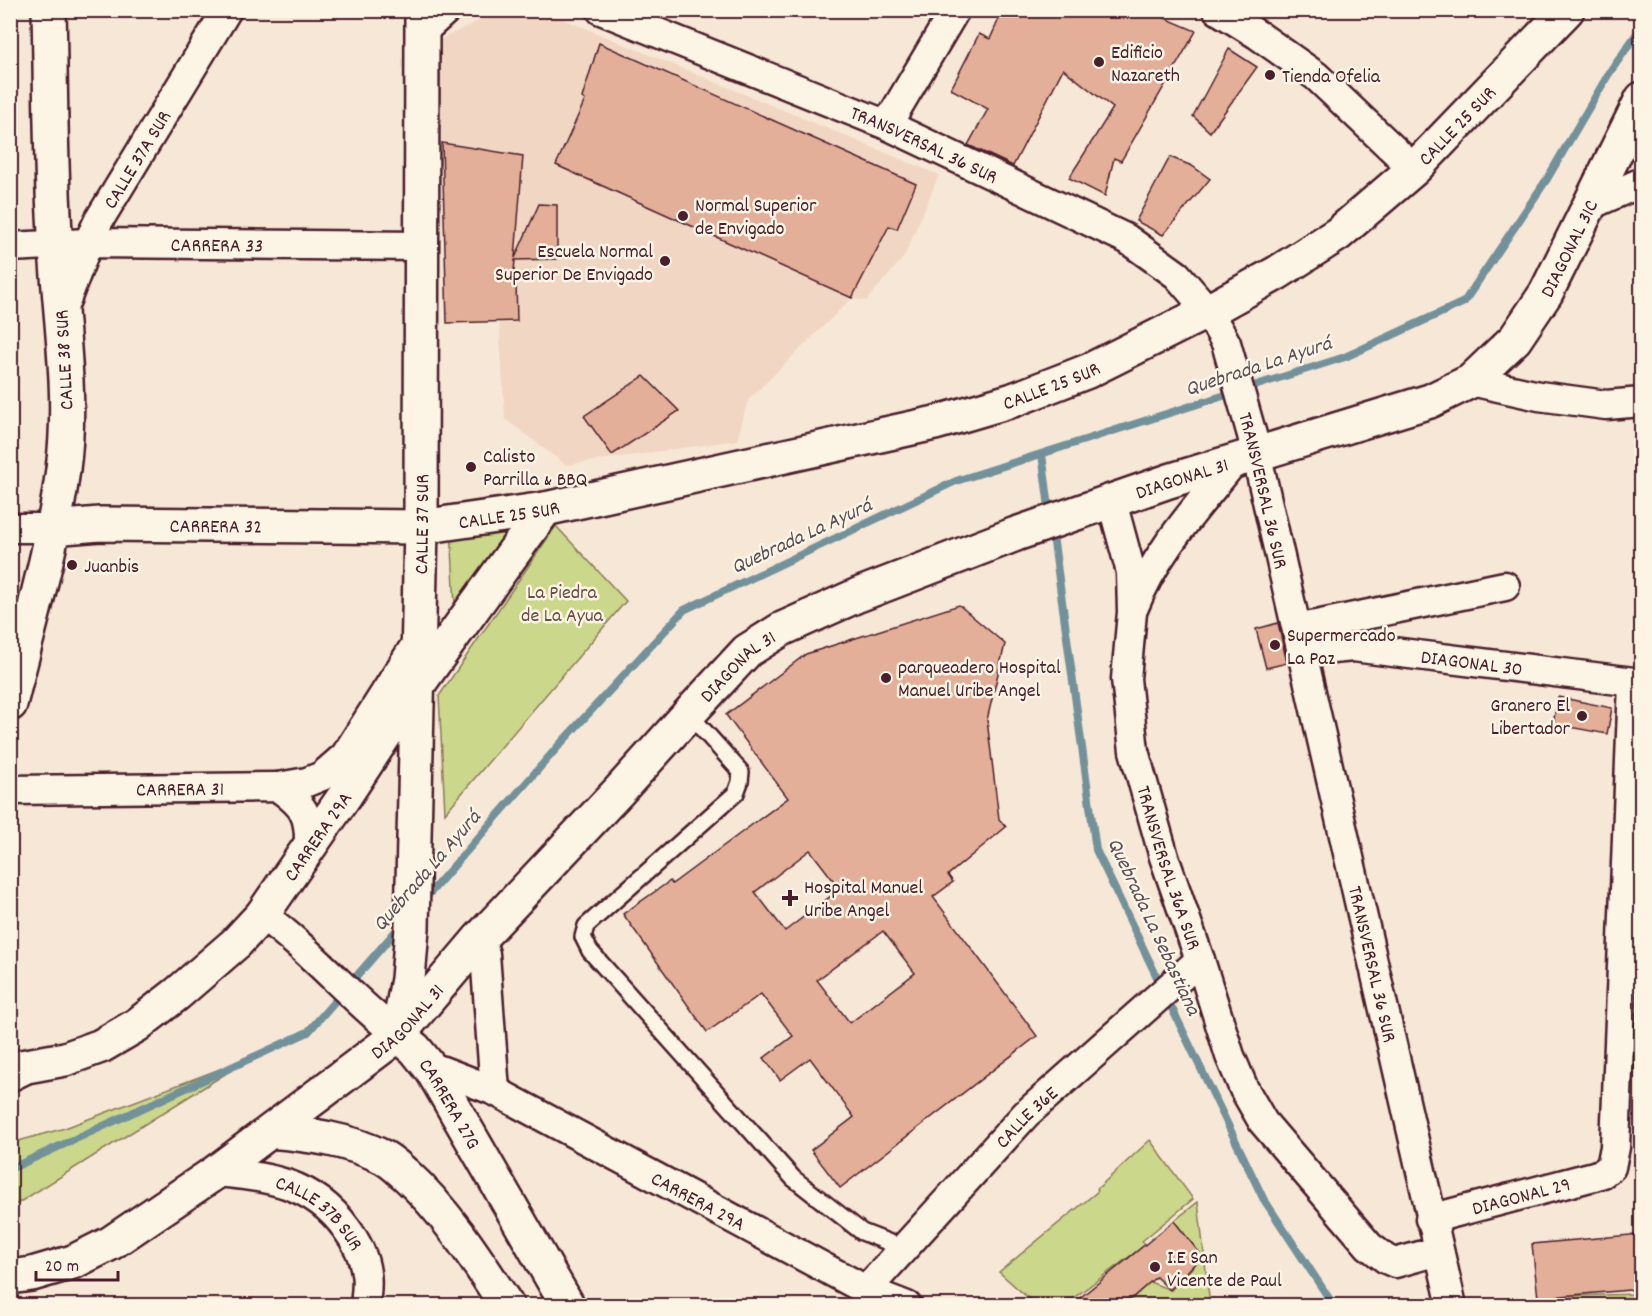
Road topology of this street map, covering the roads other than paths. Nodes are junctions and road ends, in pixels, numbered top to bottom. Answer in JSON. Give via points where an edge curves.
{"nodes":[{"id":1,"x":49,"y":10,"type":"edge"},
{"id":2,"x":227,"y":10,"type":"edge"},
{"id":3,"x":601,"y":10,"type":"edge"},
{"id":4,"x":955,"y":10,"type":"edge"},
{"id":5,"x":1218,"y":10,"type":"edge"},
{"id":6,"x":1563,"y":12,"type":"edge"},
{"id":7,"x":430,"y":17,"type":"edge"},
{"id":8,"x":1641,"y":99,"type":"edge"},
{"id":9,"x":887,"y":125,"type":"junction"},
{"id":10,"x":1413,"y":170,"type":"junction"},
{"id":11,"x":1641,"y":182,"type":"edge"},
{"id":12,"x":1588,"y":206,"type":"junction"},
{"id":13,"x":88,"y":243,"type":"junction"},
{"id":14,"x":55,"y":245,"type":"junction"},
{"id":15,"x":423,"y":246,"type":"junction"},
{"id":16,"x":10,"y":247,"type":"edge"},
{"id":17,"x":1208,"y":311,"type":"junction"},
{"id":18,"x":61,"y":314,"type":"junction"},
{"id":19,"x":1471,"y":381,"type":"junction"},
{"id":20,"x":1641,"y":402,"type":"edge"},
{"id":21,"x":1245,"y":458,"type":"junction"},
{"id":22,"x":1107,"y":504,"type":"junction"},
{"id":23,"x":545,"y":509,"type":"junction"},
{"id":24,"x":421,"y":526,"type":"junction"},
{"id":25,"x":10,"y":528,"type":"edge"},
{"id":26,"x":52,"y":528,"type":"junction"},
{"id":27,"x":1505,"y":586,"type":"dead end"},
{"id":28,"x":1132,"y":612,"type":"junction"},
{"id":29,"x":1344,"y":620,"type":"junction"},
{"id":30,"x":1299,"y":640,"type":"junction"},
{"id":31,"x":418,"y":641,"type":"junction"},
{"id":32,"x":1353,"y":647,"type":"junction"},
{"id":33,"x":1637,"y":683,"type":"edge"},
{"id":34,"x":417,"y":686,"type":"junction"},
{"id":35,"x":10,"y":704,"type":"edge"},
{"id":36,"x":689,"y":714,"type":"junction"},
{"id":37,"x":278,"y":788,"type":"junction"},
{"id":38,"x":10,"y":790,"type":"edge"},
{"id":39,"x":309,"y":847,"type":"junction"},
{"id":40,"x":273,"y":923,"type":"junction"},
{"id":41,"x":480,"y":938,"type":"junction"},
{"id":42,"x":1200,"y":960,"type":"junction"},
{"id":43,"x":398,"y":1035,"type":"junction"},
{"id":44,"x":14,"y":1070,"type":"edge"},
{"id":45,"x":432,"y":1070,"type":"junction"},
{"id":46,"x":495,"y":1090,"type":"junction"},
{"id":47,"x":271,"y":1131,"type":"junction"},
{"id":48,"x":216,"y":1172,"type":"junction"},
{"id":49,"x":1430,"y":1219,"type":"junction"},
{"id":50,"x":903,"y":1248,"type":"junction"},
{"id":51,"x":1438,"y":1251,"type":"junction"},
{"id":52,"x":10,"y":1277,"type":"edge"},
{"id":53,"x":866,"y":1290,"type":"junction"},
{"id":54,"x":365,"y":1305,"type":"edge"},
{"id":55,"x":507,"y":1305,"type":"edge"},
{"id":56,"x":568,"y":1305,"type":"edge"},
{"id":57,"x":907,"y":1305,"type":"edge"},
{"id":58,"x":1452,"y":1305,"type":"edge"}],
"edges":[{"from":1,"to":14,"type":"main road","name":"CALLE 38 SUR"},
{"from":2,"to":13,"type":"street","name":"CALLE 37A SUR"},
{"from":3,"to":9,"type":"street","name":"TRANSVERSAL 36 SUR"},
{"from":4,"to":9,"type":"street"},
{"from":5,"to":10,"type":"street","via":[[1316,76]]},
{"from":6,"to":10,"type":"main road","name":"CALLE 25 SUR"},
{"from":7,"to":15,"type":"main road","name":"CALLE 37 SUR"},
{"from":8,"to":12,"type":"main road","name":"DIAGONAL 31C"},
{"from":9,"to":17,"type":"street","name":"TRANSVERSAL 36 SUR","via":[[1126,239],[1178,275]]},
{"from":10,"to":17,"type":"main road","name":"CALLE 25 SUR","via":[[1338,234]]},
{"from":11,"to":12,"type":"street"},
{"from":12,"to":19,"type":"main road","name":"DIAGONAL 31C","via":[[1546,293],[1515,339]]},
{"from":13,"to":14,"type":"street","name":"CARRERA 33"},
{"from":13,"to":15,"type":"street","name":"CARRERA 33"},
{"from":13,"to":18,"type":"street","name":"CALLE 37A SUR"},
{"from":14,"to":16,"type":"street","name":"CARRERA 33"},
{"from":14,"to":18,"type":"main road","name":"CALLE 38 SUR"},
{"from":15,"to":24,"type":"main road","name":"CALLE 37 SUR"},
{"from":17,"to":21,"type":"street","name":"TRANSVERSAL 36 SUR","via":[[1226,343],[1243,405]]},
{"from":17,"to":23,"type":"main road","name":"CALLE 25 SUR","via":[[1088,371],[1013,400],[935,423]]},
{"from":18,"to":26,"type":"main road","name":"CALLE 38 SUR","via":[[67,414],[63,468]]},
{"from":19,"to":20,"type":"street","via":[[1606,405]]},
{"from":19,"to":21,"type":"main road","name":"DIAGONAL 31","via":[[1430,401]]},
{"from":21,"to":22,"type":"main road","name":"DIAGONAL 31"},
{"from":21,"to":28,"type":"street","name":"TRANSVERSAL 36A SUR","via":[[1165,548]]},
{"from":21,"to":30,"type":"street","name":"TRANSVERSAL 36 SUR"},
{"from":22,"to":28,"type":"street","name":"TRANSVERSAL 36A SUR","via":[[1131,572]]},
{"from":22,"to":36,"type":"main road","name":"DIAGONAL 31","via":[[858,594],[782,629],[747,651]]},
{"from":23,"to":24,"type":"main road","name":"CALLE 25 SUR"},
{"from":23,"to":34,"type":"main road","name":"CARRERA 29A"},
{"from":24,"to":26,"type":"main road","name":"CARRERA 32","via":[[100,524]]},
{"from":24,"to":31,"type":"main road","name":"CALLE 37 SUR"},
{"from":25,"to":26,"type":"street","name":"CARRERA 32"},
{"from":26,"to":35,"type":"main road","name":"CALLE 38 SUR"},
{"from":27,"to":29,"type":"street"},
{"from":28,"to":42,"type":"street","name":"TRANSVERSAL 36A SUR","via":[[1126,679],[1134,751],[1164,857]]},
{"from":29,"to":30,"type":"street"},
{"from":29,"to":32,"type":"street","via":[[1343,635]]},
{"from":30,"to":32,"type":"street","name":"DIAGONAL 30"},
{"from":30,"to":49,"type":"street","name":"TRANSVERSAL 36 SUR"},
{"from":31,"to":34,"type":"main road","name":"CALLE 37 SUR"},
{"from":31,"to":37,"type":"street","name":"CARRERA 31","via":[[345,756],[322,776]]},
{"from":32,"to":33,"type":"street","name":"DIAGONAL 30"},
{"from":33,"to":49,"type":"street","name":"DIAGONAL 29","via":[[1611,1167],[1594,1176]]},
{"from":34,"to":39,"type":"main road","name":"CARRERA 29A"},
{"from":34,"to":43,"type":"main road","name":"CALLE 37 SUR","via":[[412,928]]},
{"from":36,"to":41,"type":"main road","name":"DIAGONAL 31"},
{"from":36,"to":50,"type":"lane","via":[[741,772],[736,793],[586,926],[583,937],[590,951],[793,1178],[862,1232]]},
{"from":37,"to":38,"type":"street","name":"CARRERA 31"},
{"from":37,"to":39,"type":"street","via":[[297,801],[305,813],[310,828]]},
{"from":39,"to":40,"type":"main road","name":"CARRERA 29A"},
{"from":40,"to":43,"type":"street","name":"CARRERA 27G"},
{"from":40,"to":44,"type":"main road","name":"CARRERA 29A","via":[[236,943],[137,1025],[101,1046]]},
{"from":41,"to":43,"type":"main road","name":"DIAGONAL 31"},
{"from":41,"to":46,"type":"street","via":[[485,954]]},
{"from":42,"to":50,"type":"street","name":"CALLE 36E","via":[[1026,1114]]},
{"from":42,"to":51,"type":"street","name":"TRANSVERSAL 36A SUR","via":[[1230,1056],[1263,1122],[1369,1246],[1386,1259],[1395,1263]]},
{"from":43,"to":45,"type":"main road","name":"CARRERA 27G"},
{"from":43,"to":47,"type":"main road","name":"DIAGONAL 31"},
{"from":45,"to":46,"type":"street","name":"CARRERA 29A"},
{"from":45,"to":56,"type":"main road","name":"CARRERA 27G"},
{"from":46,"to":53,"type":"street","name":"CARRERA 29A"},
{"from":47,"to":48,"type":"main road","name":"DIAGONAL 31"},
{"from":47,"to":55,"type":"main road","via":[[322,1136],[358,1145],[386,1158],[453,1227]]},
{"from":48,"to":52,"type":"main road","name":"DIAGONAL 31","via":[[111,1243],[73,1262]]},
{"from":48,"to":54,"type":"street","name":"CALLE 37B SUR","via":[[276,1180],[303,1190],[335,1212],[360,1252],[366,1273]]},
{"from":49,"to":51,"type":"street","name":"TRANSVERSAL 36 SUR"},
{"from":50,"to":53,"type":"street","name":"CALLE 36E"},
{"from":51,"to":58,"type":"street","name":"TRANSVERSAL 36 SUR"},
{"from":53,"to":57,"type":"street","name":"CARRERA 29A"}]}
